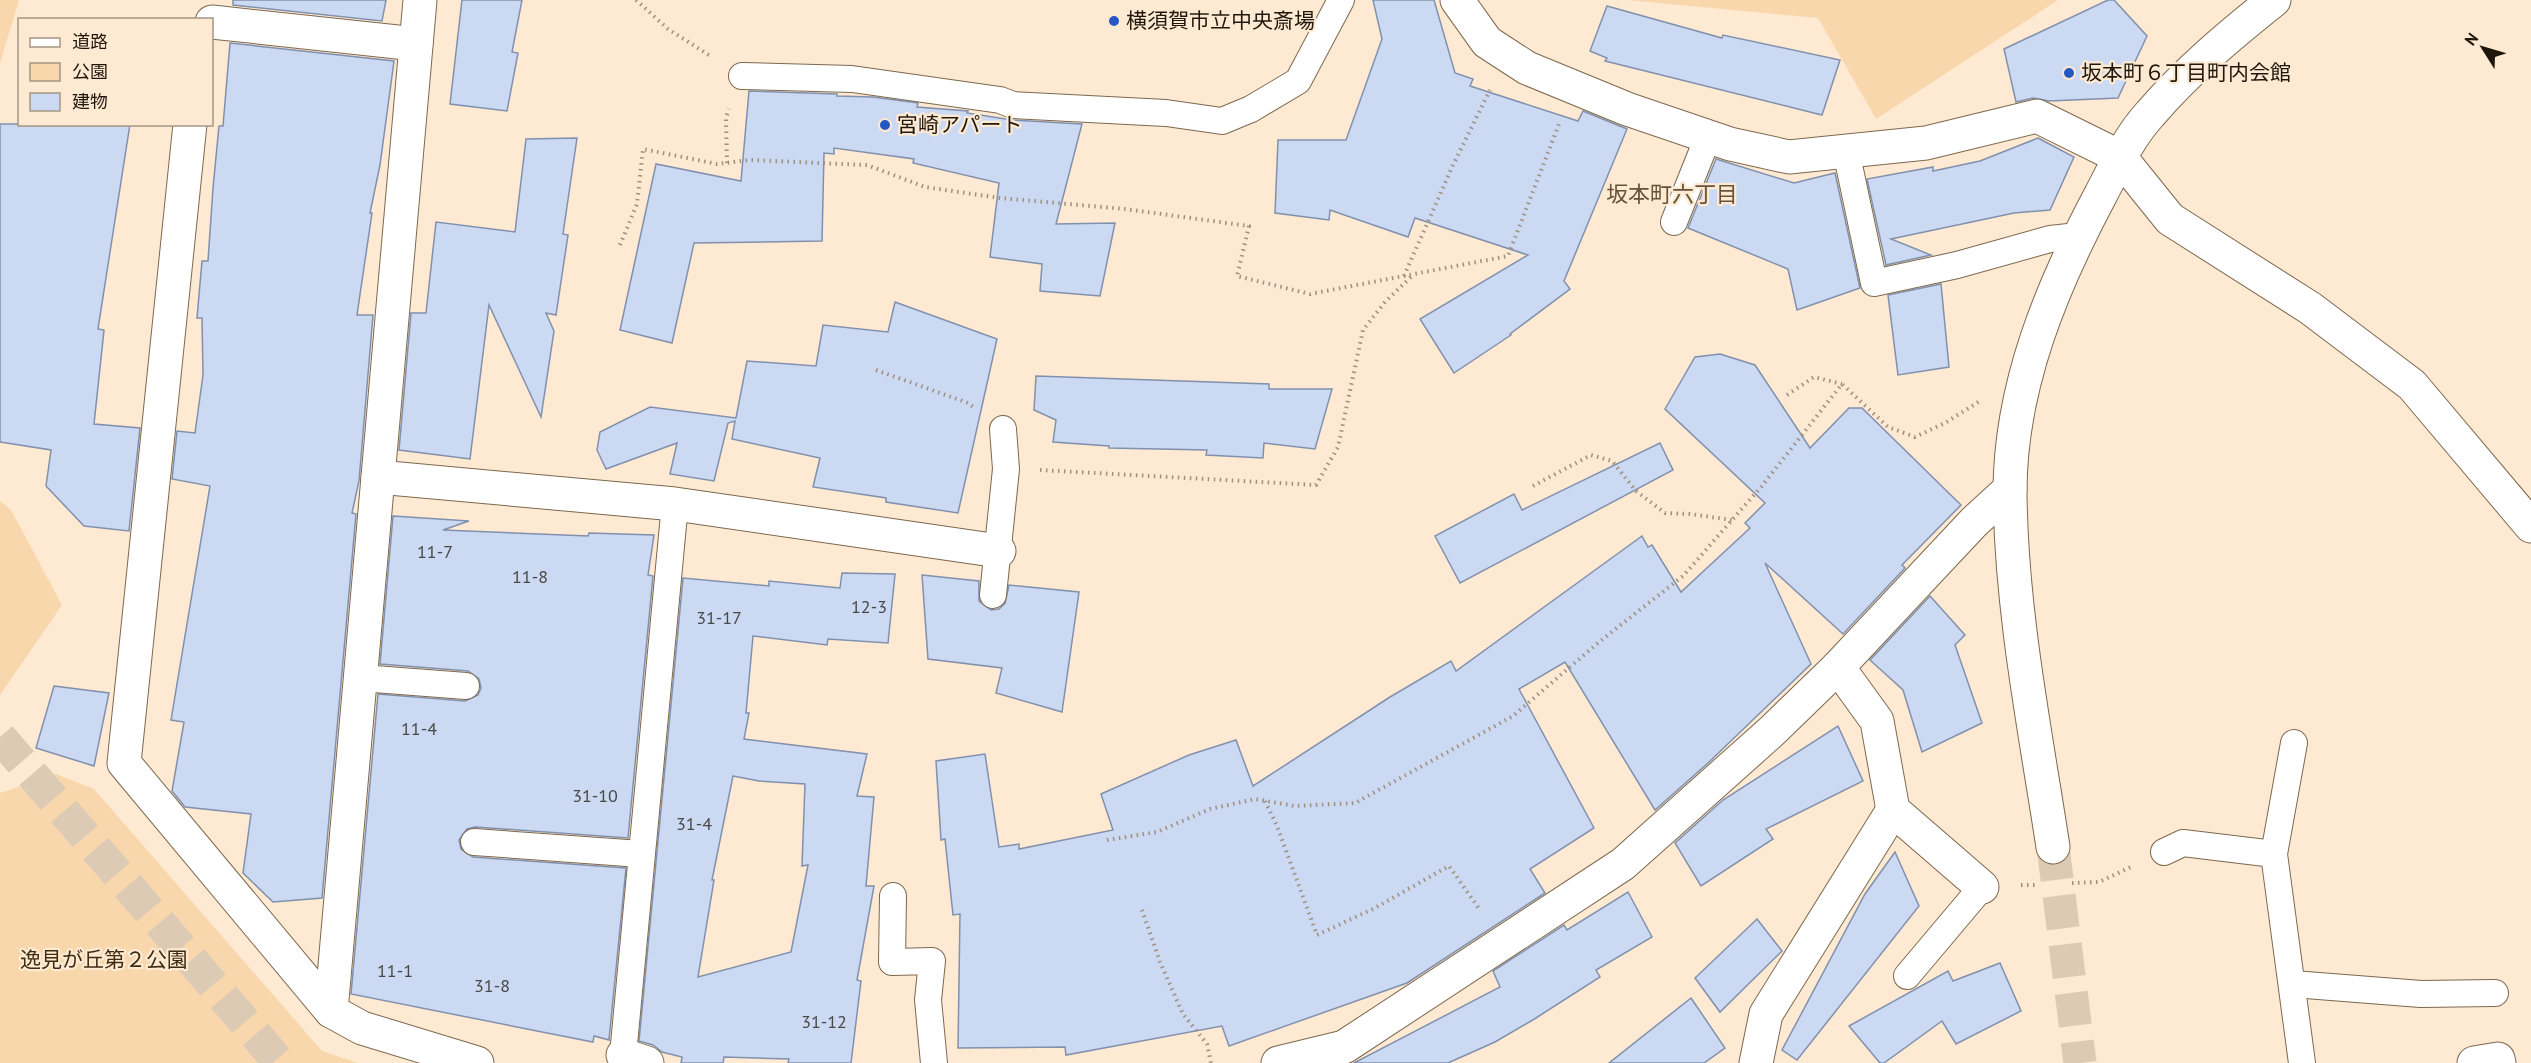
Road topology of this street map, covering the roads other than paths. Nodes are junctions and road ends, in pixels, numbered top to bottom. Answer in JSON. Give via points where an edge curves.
{"nodes":[{"id":1,"x":202,"y":0,"type":"edge"},
{"id":2,"x":420,"y":0,"type":"edge"},
{"id":3,"x":1341,"y":0,"type":"edge"},
{"id":4,"x":1457,"y":0,"type":"edge"},
{"id":5,"x":2274,"y":0,"type":"edge"},
{"id":6,"x":201,"y":18,"type":"edge"},
{"id":7,"x":213,"y":22,"type":"edge"},
{"id":8,"x":416,"y":44,"type":"junction"},
{"id":9,"x":742,"y":76,"type":"road end"},
{"id":10,"x":190,"y":126,"type":"edge"},
{"id":11,"x":1708,"y":137,"type":"junction"},
{"id":12,"x":1846,"y":152,"type":"junction"},
{"id":13,"x":2120,"y":157,"type":"junction"},
{"id":14,"x":1674,"y":222,"type":"dead end"},
{"id":15,"x":2078,"y":236,"type":"junction"},
{"id":16,"x":1003,"y":429,"type":"road end"},
{"id":17,"x":378,"y":477,"type":"junction"},
{"id":18,"x":2010,"y":489,"type":"junction"},
{"id":19,"x":675,"y":504,"type":"junction"},
{"id":20,"x":2531,"y":526,"type":"edge"},
{"id":21,"x":999,"y":551,"type":"junction"},
{"id":22,"x":993,"y":595,"type":"dead end"},
{"id":23,"x":1838,"y":667,"type":"junction"},
{"id":24,"x":361,"y":678,"type":"junction"},
{"id":25,"x":466,"y":686,"type":"dead end"},
{"id":26,"x":2294,"y":743,"type":"dead end"},
{"id":27,"x":1893,"y":810,"type":"junction"},
{"id":28,"x":474,"y":842,"type":"dead end"},
{"id":29,"x":2053,"y":847,"type":"tunnel mouth"},
{"id":30,"x":2164,"y":852,"type":"dead end"},
{"id":31,"x":641,"y":854,"type":"junction"},
{"id":32,"x":2274,"y":854,"type":"junction"},
{"id":33,"x":1982,"y":887,"type":"joint"},
{"id":34,"x":893,"y":896,"type":"dead end"},
{"id":35,"x":1907,"y":976,"type":"dead end"},
{"id":36,"x":2293,"y":984,"type":"junction"},
{"id":37,"x":2495,"y":993,"type":"dead end"},
{"id":38,"x":331,"y":1011,"type":"junction"},
{"id":39,"x":635,"y":1059,"type":"edge"},
{"id":40,"x":477,"y":1063,"type":"edge"},
{"id":41,"x":934,"y":1063,"type":"edge"},
{"id":42,"x":1278,"y":1063,"type":"edge"},
{"id":43,"x":1756,"y":1063,"type":"edge"},
{"id":44,"x":2302,"y":1063,"type":"edge"},
{"id":45,"x":2474,"y":1063,"type":"edge"},
{"id":46,"x":2499,"y":1063,"type":"edge"}],
"edges":[{"from":1,"to":6,"type":"street"},
{"from":2,"to":8,"type":"street"},
{"from":3,"to":9,"type":"lane","via":[[1298,81],[1222,121],[1166,113],[1013,105],[852,79]]},
{"from":4,"to":11,"type":"street","via":[[1487,42],[1527,68]]},
{"from":5,"to":13,"type":"street","via":[[2214,49],[2148,115]]},
{"from":7,"to":8,"type":"street"},
{"from":8,"to":17,"type":"street"},
{"from":10,"to":38,"type":"street","via":[[124,763]]},
{"from":11,"to":12,"type":"street","via":[[1789,157]]},
{"from":11,"to":14,"type":"lane"},
{"from":12,"to":13,"type":"street","via":[[1926,143],[2037,116]]},
{"from":12,"to":15,"type":"lane","via":[[1874,283],[2050,239]]},
{"from":13,"to":15,"type":"street"},
{"from":13,"to":20,"type":"street","via":[[2170,219],[2310,308],[2412,385]]},
{"from":15,"to":18,"type":"street","via":[[2040,322],[2017,423]]},
{"from":16,"to":21,"type":"lane","via":[[1006,468]]},
{"from":17,"to":19,"type":"street"},
{"from":17,"to":24,"type":"street"},
{"from":18,"to":23,"type":"street"},
{"from":18,"to":29,"type":"street","via":[[2013,582]]},
{"from":19,"to":21,"type":"street"},
{"from":19,"to":31,"type":"lane"},
{"from":21,"to":22,"type":"lane"},
{"from":23,"to":27,"type":"street","via":[[1877,721]]},
{"from":23,"to":42,"type":"street","via":[[1623,864],[1344,1047]]},
{"from":24,"to":25,"type":"lane"},
{"from":24,"to":38,"type":"street"},
{"from":26,"to":32,"type":"lane"},
{"from":27,"to":33,"type":"street"},
{"from":27,"to":43,"type":"street","via":[[1766,1014]]},
{"from":28,"to":31,"type":"lane"},
{"from":30,"to":32,"type":"lane","via":[[2183,843]]},
{"from":31,"to":39,"type":"lane"},
{"from":32,"to":36,"type":"lane"},
{"from":33,"to":35,"type":"lane"},
{"from":34,"to":41,"type":"lane","via":[[892,962],[932,961],[928,1000]]},
{"from":36,"to":37,"type":"lane","via":[[2421,994]]},
{"from":36,"to":44,"type":"lane"},
{"from":38,"to":40,"type":"street","via":[[362,1028]]},
{"from":45,"to":46,"type":"street","via":[[2499,1059]]}]}
